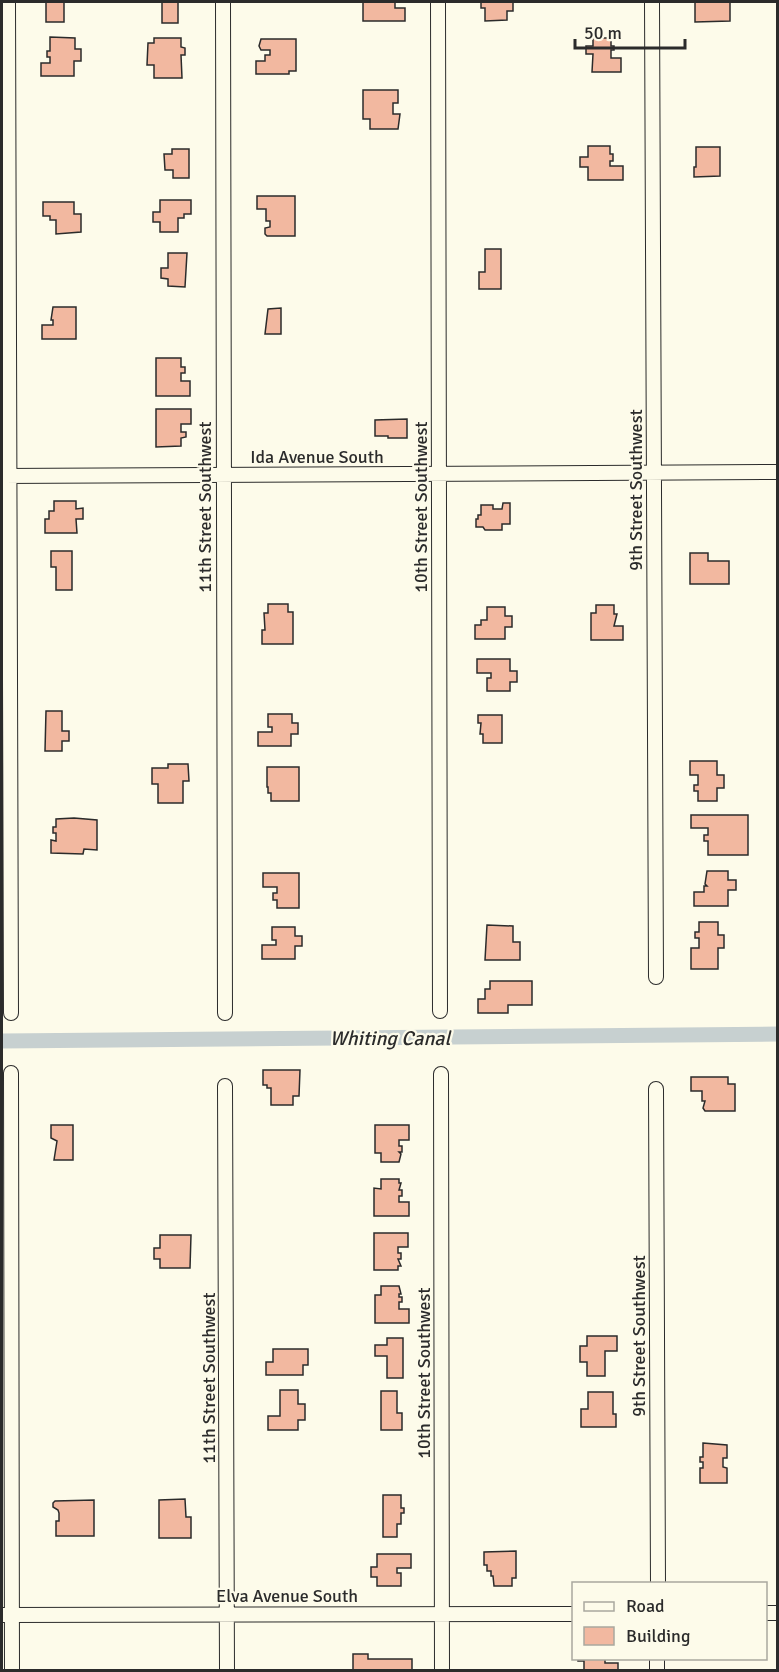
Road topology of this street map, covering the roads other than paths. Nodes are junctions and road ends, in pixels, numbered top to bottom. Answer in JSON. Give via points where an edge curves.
{"nodes":[{"id":1,"x":8,"y":2,"type":"edge"},
{"id":2,"x":223,"y":2,"type":"edge"},
{"id":3,"x":438,"y":2,"type":"edge"},
{"id":4,"x":652,"y":2,"type":"edge"},
{"id":5,"x":777,"y":472,"type":"edge"},
{"id":6,"x":439,"y":474,"type":"junction"},
{"id":7,"x":654,"y":474,"type":"junction"},
{"id":8,"x":5,"y":476,"type":"edge"},
{"id":9,"x":223,"y":476,"type":"junction"},
{"id":10,"x":656,"y":977,"type":"dead end"},
{"id":11,"x":440,"y":1011,"type":"dead end"},
{"id":12,"x":11,"y":1013,"type":"dead end"},
{"id":13,"x":225,"y":1013,"type":"dead end"},
{"id":14,"x":11,"y":1073,"type":"dead end"},
{"id":15,"x":441,"y":1074,"type":"dead end"},
{"id":16,"x":225,"y":1086,"type":"dead end"},
{"id":17,"x":656,"y":1089,"type":"dead end"},
{"id":18,"x":658,"y":1582,"type":"edge"},
{"id":19,"x":443,"y":1614,"type":"junction"},
{"id":20,"x":572,"y":1614,"type":"edge"},
{"id":21,"x":7,"y":1615,"type":"edge"},
{"id":22,"x":228,"y":1615,"type":"junction"},
{"id":23,"x":12,"y":1671,"type":"edge"},
{"id":24,"x":227,"y":1671,"type":"edge"},
{"id":25,"x":442,"y":1671,"type":"edge"}],
"edges":[{"from":1,"to":8,"type":"street"},
{"from":2,"to":9,"type":"street","name":"11th Street Southwest"},
{"from":3,"to":6,"type":"street","name":"10th Street Southwest"},
{"from":4,"to":7,"type":"street","name":"9th Street Southwest"},
{"from":5,"to":7,"type":"street","name":"Ida Avenue South"},
{"from":6,"to":7,"type":"street","name":"Ida Avenue South"},
{"from":6,"to":9,"type":"street","name":"Ida Avenue South"},
{"from":6,"to":11,"type":"street","name":"10th Street Southwest"},
{"from":7,"to":10,"type":"street","name":"9th Street Southwest"},
{"from":8,"to":9,"type":"street","name":"Ida Avenue South"},
{"from":8,"to":12,"type":"street"},
{"from":9,"to":13,"type":"street","name":"11th Street Southwest"},
{"from":14,"to":21,"type":"street"},
{"from":15,"to":19,"type":"street","name":"10th Street Southwest"},
{"from":16,"to":22,"type":"street","name":"11th Street Southwest"},
{"from":17,"to":18,"type":"street","name":"9th Street Southwest"},
{"from":19,"to":20,"type":"street","name":"Elva Avenue South"},
{"from":19,"to":22,"type":"street","name":"Elva Avenue South"},
{"from":19,"to":25,"type":"street","name":"10th Street Southwest"},
{"from":21,"to":22,"type":"street","name":"Elva Avenue South"},
{"from":21,"to":23,"type":"street"},
{"from":22,"to":24,"type":"street","name":"11th Street Southwest"}]}
